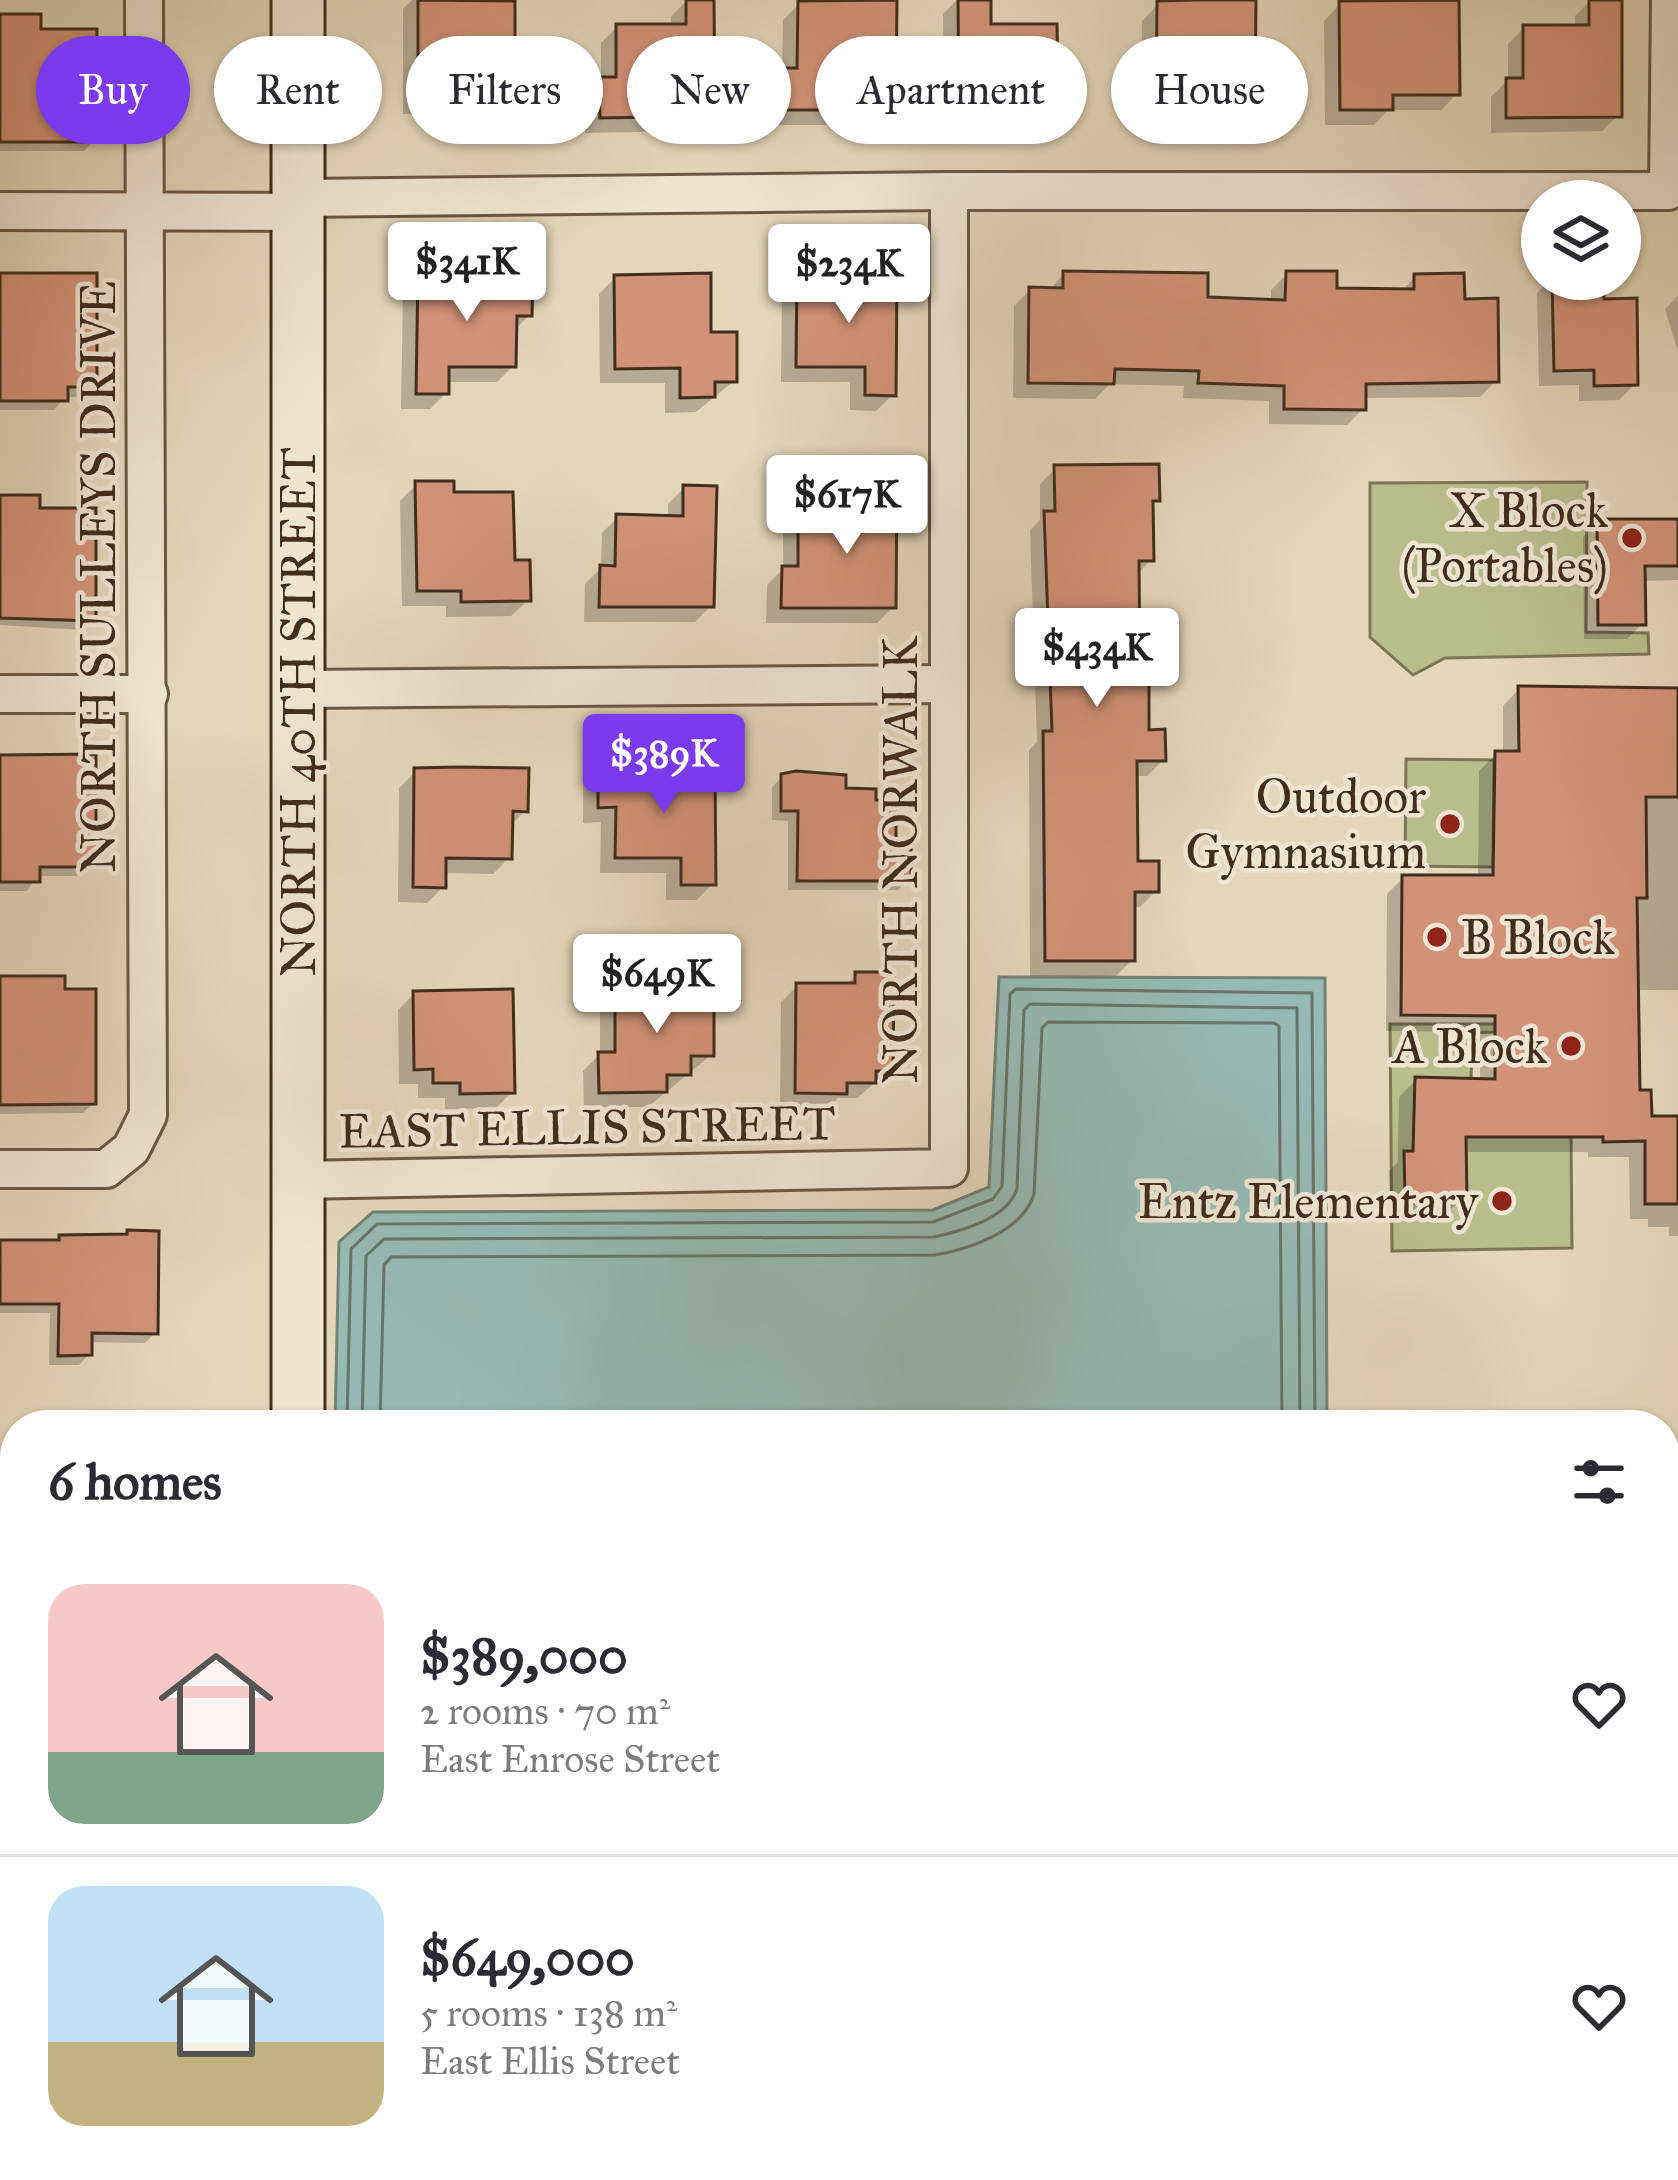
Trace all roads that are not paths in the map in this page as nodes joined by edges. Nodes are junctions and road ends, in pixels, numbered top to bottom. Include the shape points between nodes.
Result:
1 (144, 0) edge
2 (298, 0) edge
3 (1670, 0) edge
4 (949, 191) junction
5 (298, 205) junction
6 (0, 211) edge
7 (143, 211) junction
8 (946, 684) junction
9 (298, 689) junction
10 (0, 694) edge
11 (149, 694) junction
12 (0, 1168) edge
13 (949, 1168) joint
14 (298, 1180) junction
15 (298, 1410) edge

1 - 7 street, NORTH SULLEYS DRIVE
2 - 5 street, NORTH 40TH STREET
3 - 4 street via 1668,191
4 - 5 street
4 - 8 street, NORTH NORWALK
5 - 7 street
5 - 9 street, NORTH 40TH STREET
6 - 7 street
7 - 11 street, NORTH SULLEYS DRIVE
8 - 9 street
8 - 13 street, NORTH NORWALK
9 - 14 street, NORTH 40TH STREET
10 - 11 street
11 - 12 street, NORTH SULLEYS DRIVE via 148,1115 131,1149 106,1169
13 - 14 street, EAST ELLIS STREET
14 - 15 street, NORTH 40TH STREET

